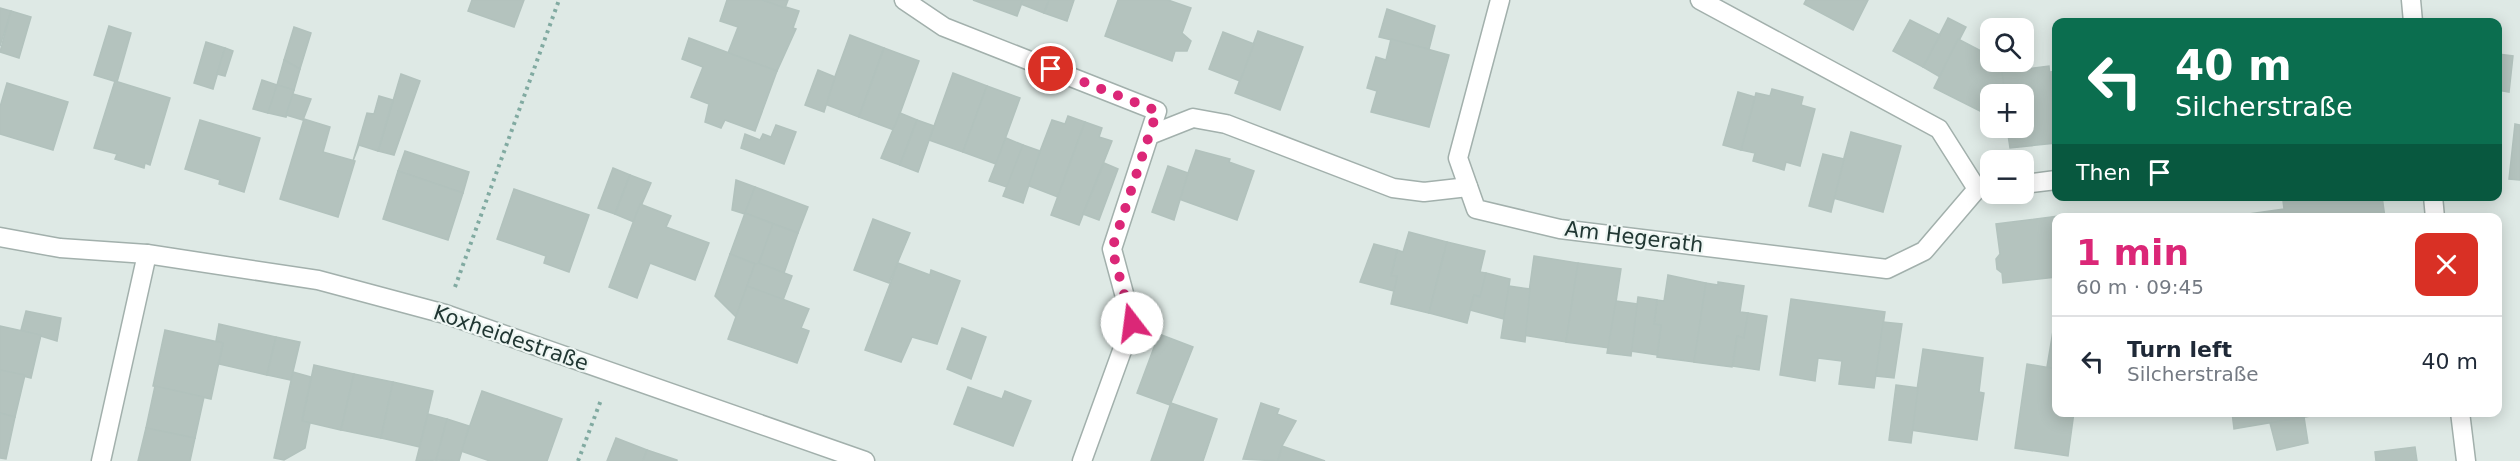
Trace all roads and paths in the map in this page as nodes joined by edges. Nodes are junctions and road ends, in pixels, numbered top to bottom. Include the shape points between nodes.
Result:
1 (559, 0) edge
2 (904, 0) edge
3 (1500, 0) edge
4 (1700, 0) edge
5 (2410, 0) edge
6 (2412, 18) edge
7 (1150, 135) junction
8 (2052, 180) edge
9 (1980, 183) edge
10 (2034, 183) edge
11 (1468, 187) junction
12 (1980, 192) edge
13 (0, 237) edge
14 (147, 254) junction
15 (445, 314) junction
16 (612, 373) junction
17 (2461, 417) edge
18 (100, 461) edge
19 (578, 461) edge
20 (866, 461) edge
21 (1082, 461) edge
22 (2466, 461) edge

1 - 15 path
2 - 7 street via 944,27 1157,111
3 - 11 street, Am Hegerath via 1458,158
4 - 9 street, Am Hegerath via 1939,129
5 - 6 street
7 - 11 street via 1193,118 1226,124 1393,188 1424,192
7 - 21 street via 1112,249 1132,323
8 - 10 street
11 - 12 street, Am Hegerath via 1476,209 1560,229 1887,269 1924,251
13 - 14 street, Koxheidestraße via 60,248
14 - 15 street, Koxheidestraße via 318,280
14 - 18 street
15 - 16 street, Koxheidestraße
16 - 19 path
16 - 20 street, Koxheidestraße
17 - 22 street

